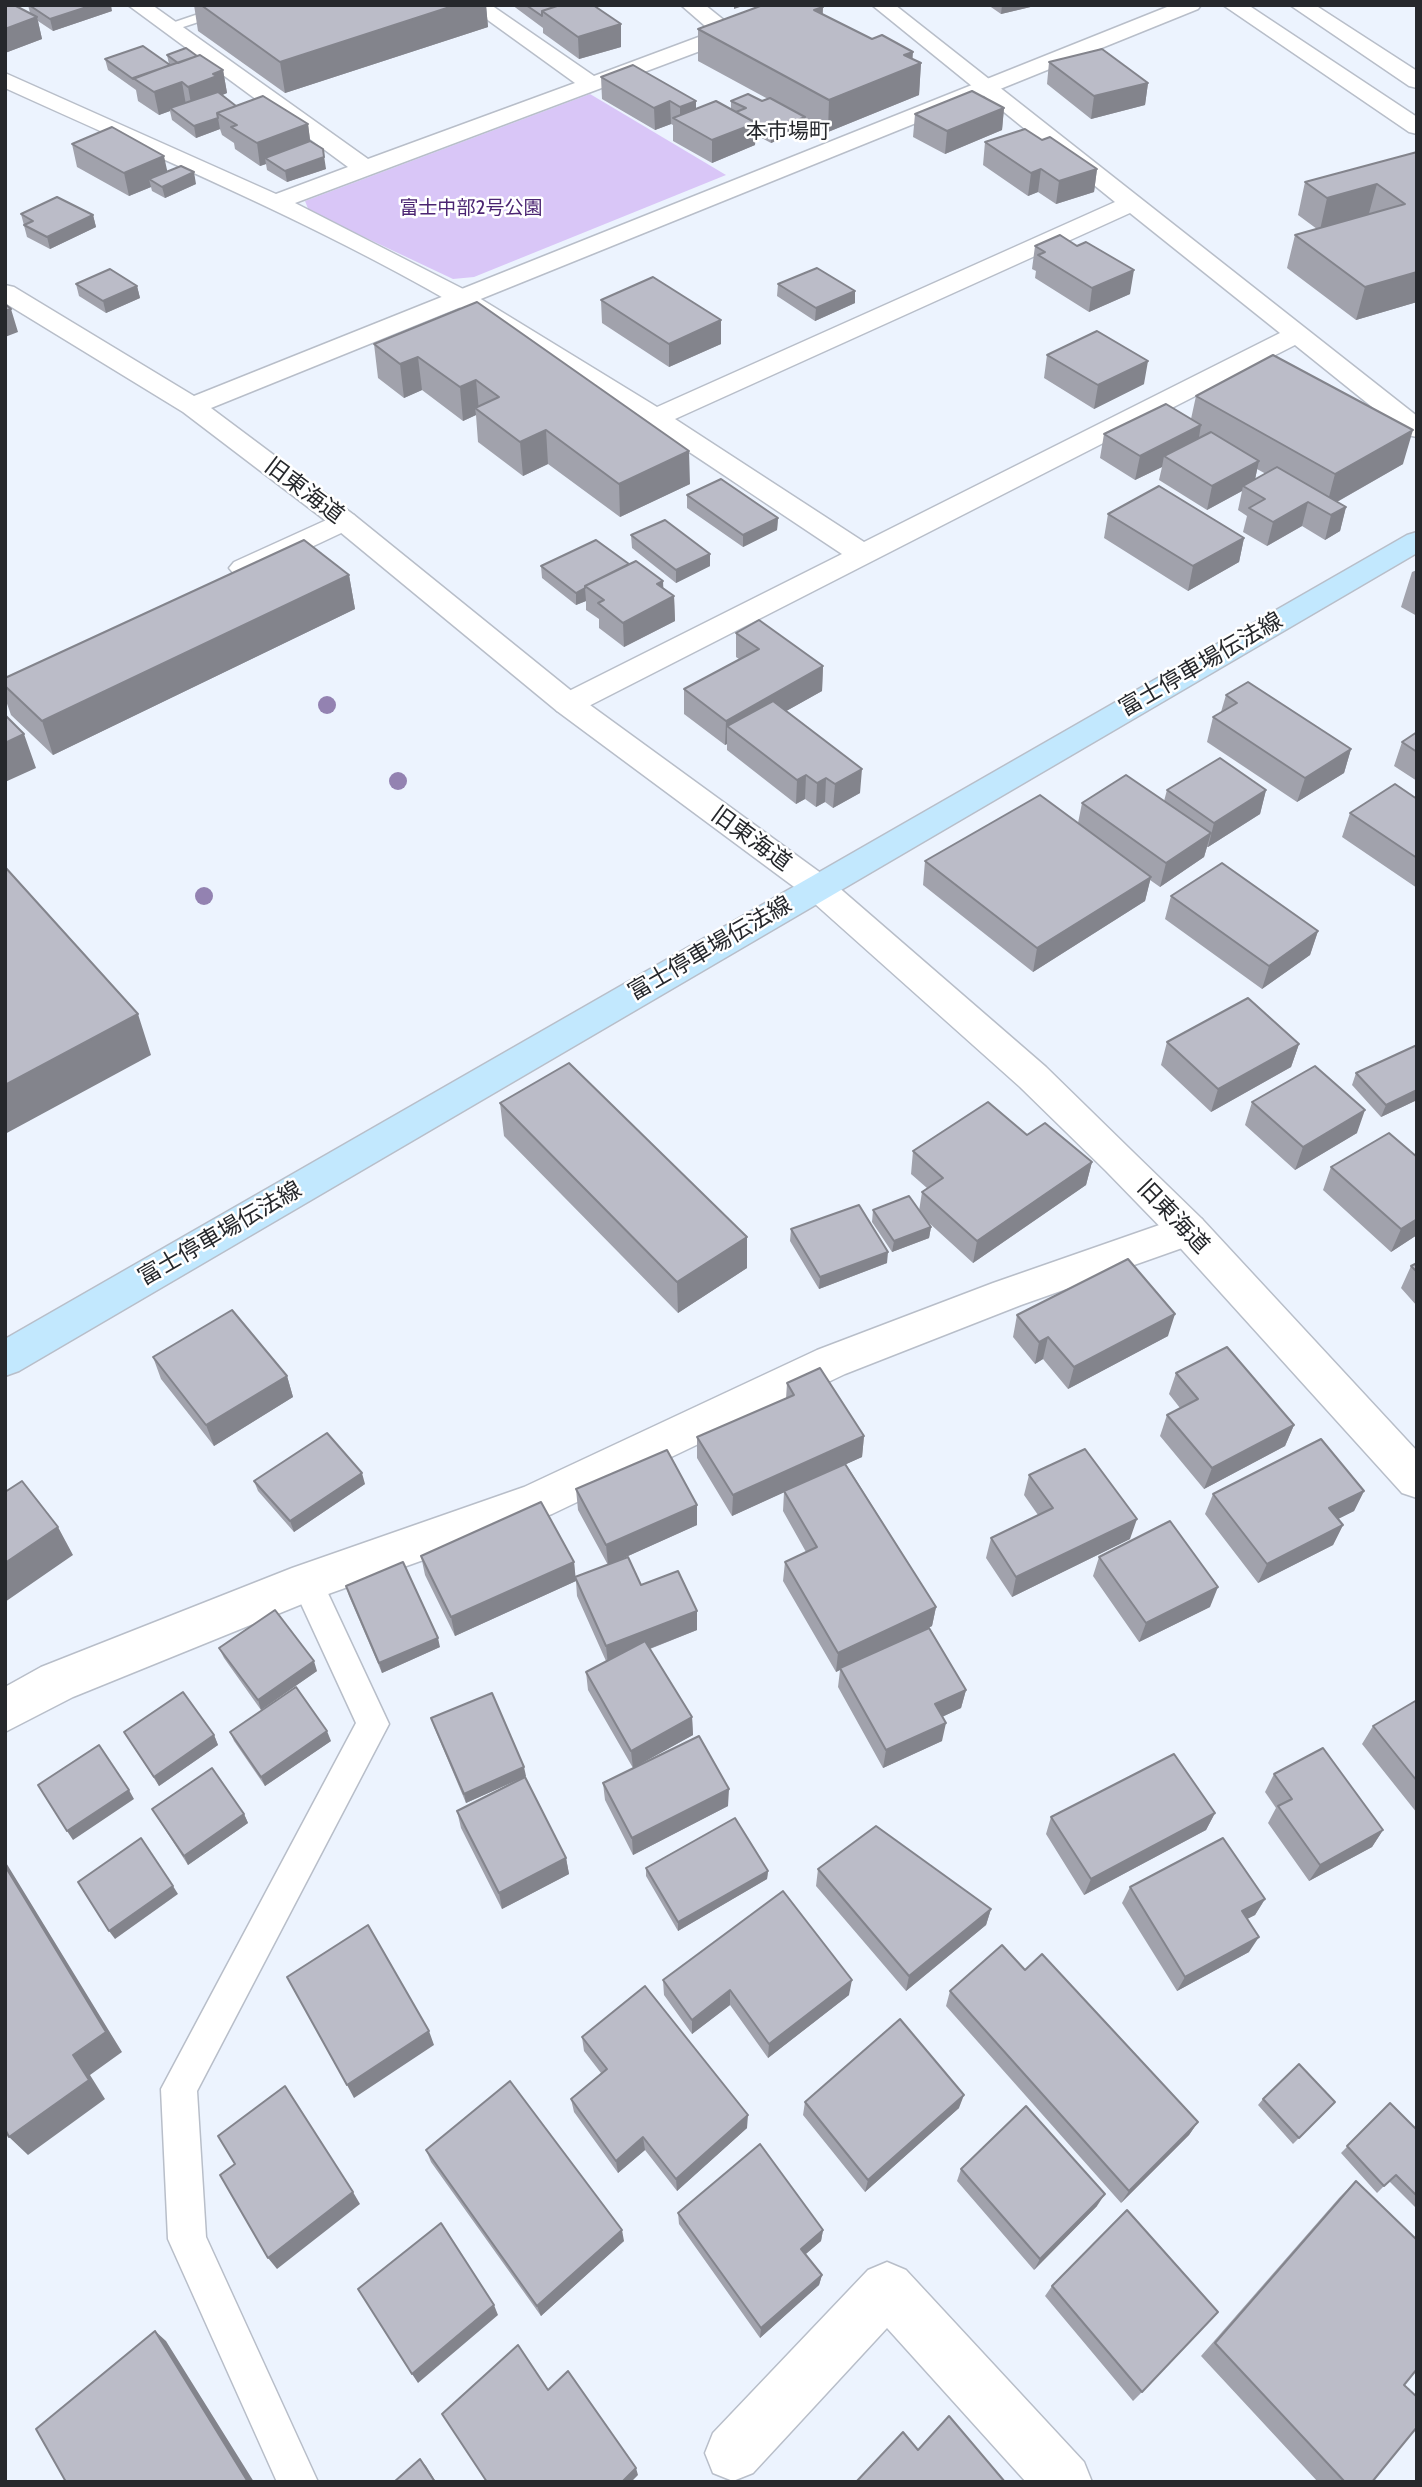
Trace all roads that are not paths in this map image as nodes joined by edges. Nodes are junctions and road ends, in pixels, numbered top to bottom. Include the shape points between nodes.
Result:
1 (138, 5) edge
2 (242, 5) edge
3 (477, 5) edge
4 (691, 5) edge
5 (805, 5) edge
6 (882, 5) edge
7 (1191, 5) edge
8 (1233, 5) edge
9 (1300, 5) edge
10 (168, 27) junction
11 (728, 34) junction
12 (5, 80) edge
13 (1417, 82) edge
14 (591, 84) junction
15 (987, 88) junction
16 (1417, 127) edge
17 (365, 168) junction
18 (275, 202) junction
19 (1130, 204) junction
20 (5, 292) edge
21 (462, 298) junction
22 (1296, 335) junction
23 (192, 406) junction
24 (655, 418) junction
25 (1417, 429) edge
26 (344, 521) junction
27 (1417, 541) edge
28 (862, 554) junction
29 (218, 580) edge
30 (568, 704) junction
31 (817, 887) junction
32 (1188, 1230) junction
33 (5, 1359) edge
34 (1411, 1464) edge
35 (307, 1582) junction
36 (5, 1711) edge
37 (733, 2453) dead end
38 (298, 2482) edge
39 (1064, 2482) edge

1 - 10 street
2 - 10 lane
3 - 14 street
4 - 11 street
5 - 11 street
6 - 15 street
7 - 15 street
8 - 16 street
9 - 13 street
10 - 17 street
11 - 14 street
12 - 18 street
14 - 17 street
15 - 19 street
15 - 21 street
17 - 18 street
18 - 21 street
19 - 22 street
19 - 24 street
20 - 23 street, 旧東海道
21 - 23 street
21 - 24 street
22 - 25 street
22 - 28 street
23 - 26 street, 旧東海道
24 - 28 street
26 - 29 street
26 - 30 street, 旧東海道
27 - 31 main road, 富士停車場伝法線
28 - 30 street
30 - 31 street, 旧東海道
31 - 32 street, 旧東海道 via 1033,1077
31 - 33 main road, 富士停車場伝法線
32 - 34 street, 旧東海道
32 - 35 street via 831,1362 537,1501
35 - 36 street via 57,1682
35 - 38 lane via 373,1724 179,2089 187,2239
37 - 39 street via 887,2289

